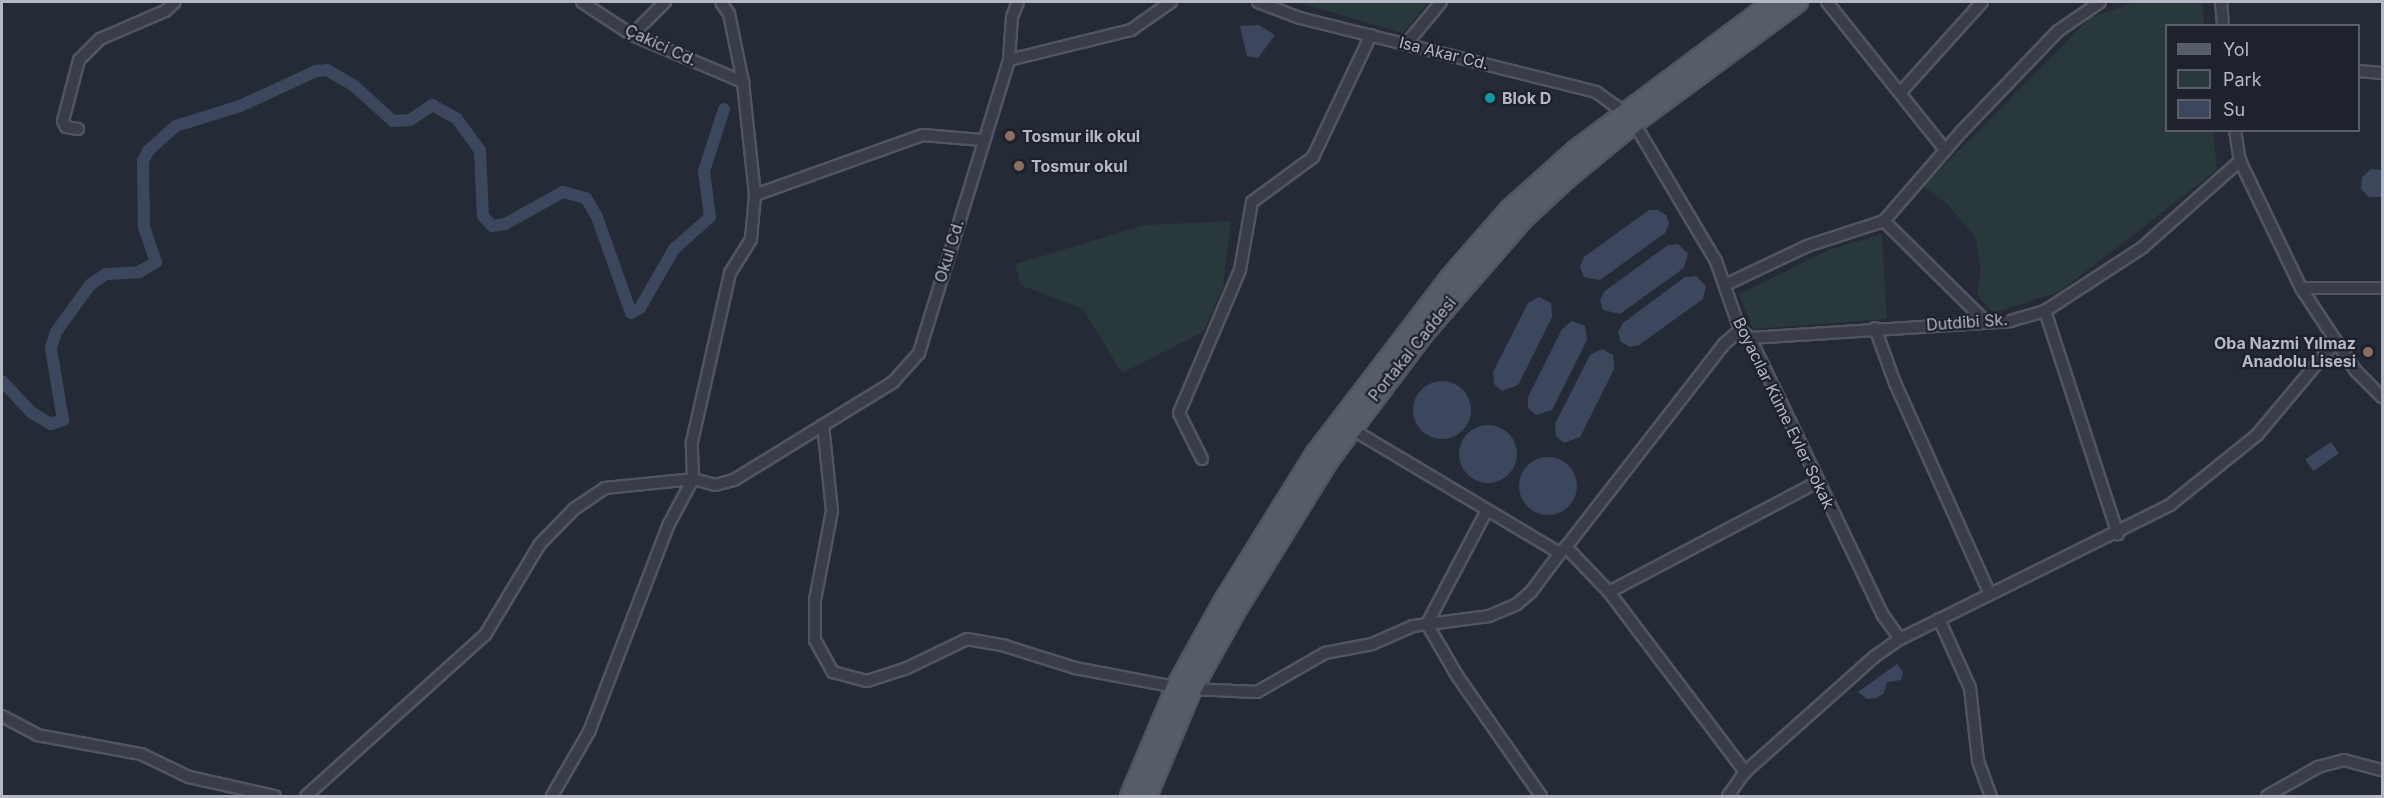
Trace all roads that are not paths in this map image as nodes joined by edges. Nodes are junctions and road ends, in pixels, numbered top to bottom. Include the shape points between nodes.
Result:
1 (175, 2) edge
2 (582, 2) edge
3 (665, 2) edge
4 (1018, 2) edge
5 (1171, 2) edge
6 (1258, 2) edge
7 (1442, 2) edge
8 (1774, 2) edge
9 (1798, 2) edge
10 (1827, 2) edge
11 (1982, 2) edge
12 (2100, 2) edge
13 (2221, 2) edge
14 (725, 4) edge
15 (2082, 6) edge
16 (2223, 24) edge
17 (632, 35) junction
18 (1371, 35) junction
19 (1407, 43) junction
20 (1009, 60) junction
21 (2360, 72) edge
22 (2382, 73) edge
23 (743, 82) junction
24 (1901, 93) junction
25 (1630, 118) junction
26 (78, 129) dead end
27 (2235, 132) edge
28 (982, 141) junction
29 (1945, 150) junction
30 (2240, 161) junction
31 (755, 195) junction
32 (1884, 221) junction
33 (1725, 285) junction
34 (2301, 288) junction
35 (2382, 288) edge
36 (2045, 311) junction
37 (1986, 322) junction
38 (1875, 328) junction
39 (1740, 330) junction
40 (1750, 338) junction
41 (2336, 341) junction
42 (2382, 397) edge
43 (823, 425) junction
44 (1350, 428) junction
45 (1202, 459) dead end
46 (693, 479) junction
47 (1818, 482) junction
48 (1486, 512) junction
49 (2118, 534) junction
50 (1563, 550) junction
51 (1609, 592) junction
52 (1990, 594) junction
53 (1939, 619) junction
54 (1427, 624) junction
55 (1900, 639) junction
56 (1184, 688) junction
57 (2, 716) edge
58 (2382, 770) edge
59 (1745, 772) junction
60 (275, 796) edge
61 (306, 796) edge
62 (552, 796) edge
63 (1130, 796) edge
64 (1147, 796) edge
65 (1541, 796) edge
66 (1728, 796) edge
67 (1991, 796) edge
68 (2267, 796) edge

1 - 26 street via 100,39 79,60 63,121 66,127
2 - 17 street, Çakici Cd.
3 - 17 street
4 - 20 street, Okul Cd. via 1012,17
5 - 20 street via 1131,30
6 - 18 street, Isa Akar Cd. via 1300,18
7 - 19 street
8 - 25 main road, Portakal Caddesi
9 - 25 main road, Portakal Caddesi
10 - 24 street
11 - 24 street
12 - 15 street
13 - 16 street
14 - 23 street
15 - 29 street
17 - 23 street, Çakici Cd.
18 - 19 street, Isa Akar Cd.
18 - 45 street via 1313,157 1252,202 1240,270 1179,413
19 - 25 street, Isa Akar Cd. via 1596,92
20 - 28 street, Okul Cd.
21 - 22 street
23 - 31 street
24 - 29 street
25 - 33 street, Boyacılar Küme Evler Sokak via 1716,261
25 - 44 main road, Portakal Caddesi via 1523,219 1424,333
25 - 56 main road, Portakal Caddesi via 1576,150 1509,210 1398,342 1316,453
27 - 30 street
28 - 31 street via 923,135
28 - 43 street, Okul Cd. via 919,353 893,382
29 - 32 street
30 - 34 street
30 - 36 street, Dutdibi Sk. via 2143,247
31 - 46 street via 751,239 730,273 692,442
32 - 33 street via 1807,246
32 - 37 street
33 - 39 street, Boyacılar Küme Evler Sokak
34 - 35 street
34 - 41 street
36 - 37 street, Dutdibi Sk. via 2010,321
36 - 49 street
37 - 38 street, Dutdibi Sk.
38 - 40 street, Dutdibi Sk.
38 - 52 street via 1895,383
39 - 40 street, Boyacılar Küme Evler Sokak
39 - 50 street via 1724,344
40 - 47 street, Boyacılar Küme Evler Sokak
41 - 42 street
41 - 49 street via 2257,435 2170,505
43 - 46 street, Okul Cd. via 734,480 715,486
43 - 56 street via 832,511 815,600 814,640 833,672 867,681 905,669 967,639 1005,646 1075,668
44 - 48 street via 1442,479
44 - 56 main road, Portakal Caddesi
46 - 61 street, Okul Cd. via 605,488 573,509 540,544 485,634
46 - 62 street via 669,524 589,732
47 - 51 street
47 - 55 street, Boyacılar Küme Evler Sokak via 1882,614
48 - 50 street
48 - 54 street
49 - 52 street
50 - 51 street
50 - 54 street via 1517,604 1489,616
51 - 59 street
52 - 53 street
53 - 55 street
53 - 67 street via 1970,688 1978,761
54 - 56 street via 1372,644 1325,653 1257,692
54 - 65 street via 1458,677
55 - 59 street via 1874,657
56 - 63 main road, Portakal Caddesi
56 - 64 main road, Portakal Caddesi
57 - 60 street via 37,735 141,754 189,777
58 - 68 street via 2344,760 2318,767
59 - 66 street

